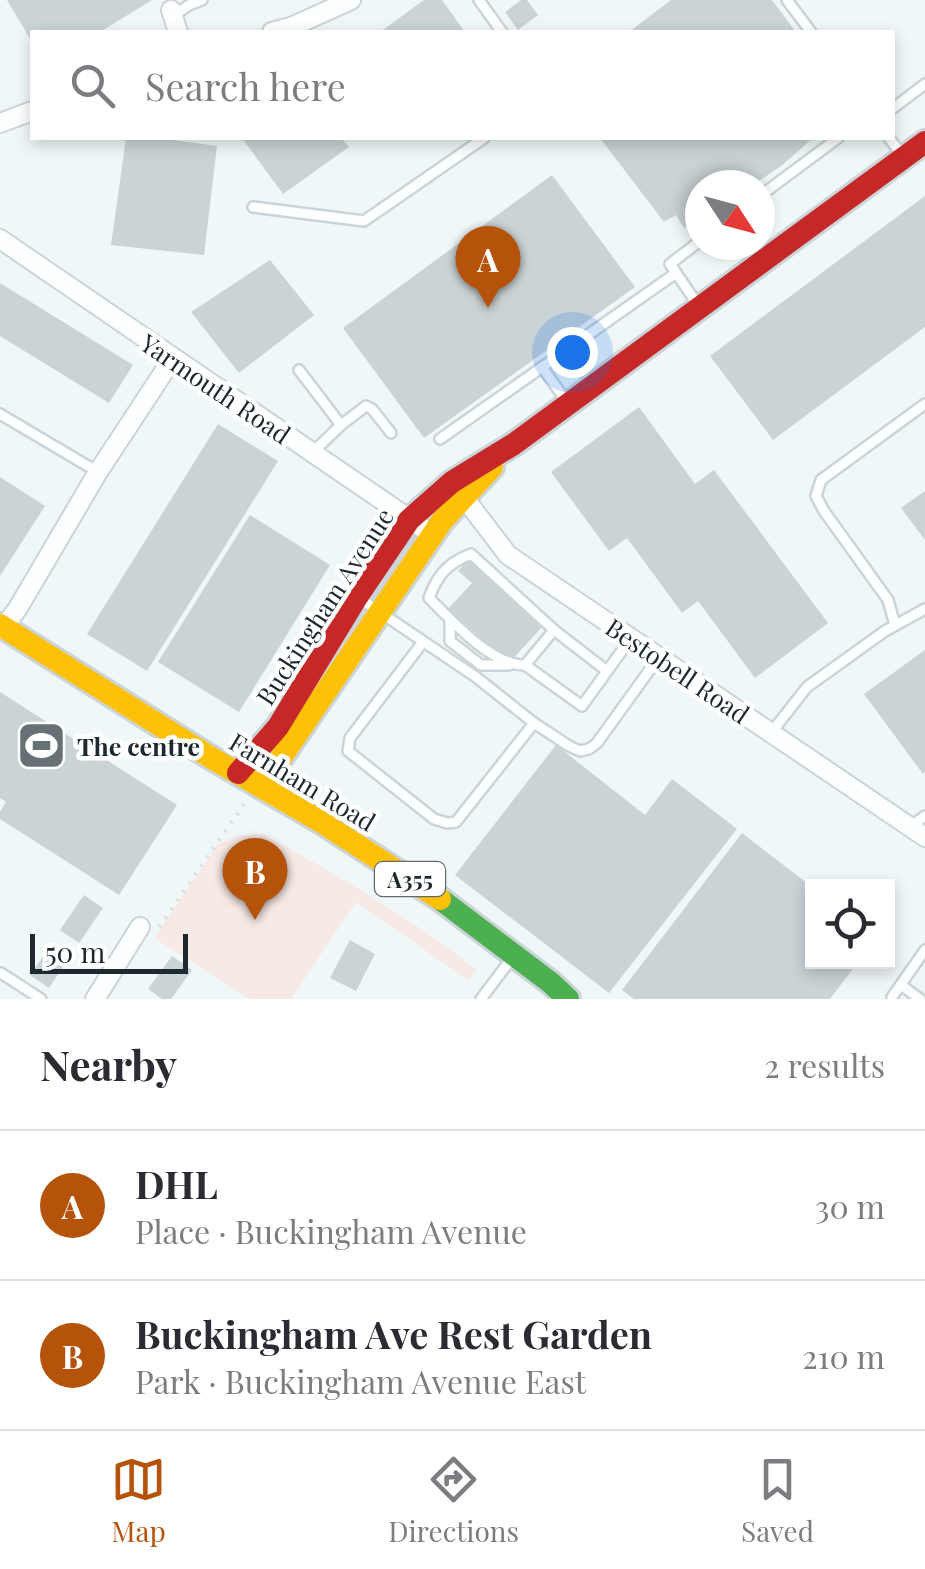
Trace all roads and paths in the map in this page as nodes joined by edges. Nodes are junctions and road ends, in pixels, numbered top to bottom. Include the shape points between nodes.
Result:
1 (202, 0) edge
2 (351, 0) edge
3 (478, 0) edge
4 (787, 0) edge
5 (174, 20) edge
6 (278, 30) edge
7 (500, 30) edge
8 (810, 30) edge
9 (925, 84) edge
10 (895, 107) edge
11 (30, 111) edge
12 (0, 123) edge
13 (481, 140) edge
14 (835, 140) edge
15 (890, 140) edge
16 (925, 142) edge
17 (904, 158) junction
18 (775, 185) edge
19 (254, 207) dead end
20 (0, 239) edge
21 (685, 252) edge
22 (676, 273) junction
23 (700, 307) junction
24 (172, 358) junction
25 (542, 367) junction
26 (299, 370) dead end
27 (568, 404) junction
28 (925, 404) edge
29 (0, 414) edge
30 (341, 424) junction
31 (391, 433) dead end
32 (440, 439) dead end
33 (312, 453) junction
34 (98, 472) junction
35 (458, 490) junction
36 (409, 520) junction
37 (433, 535) junction
38 (357, 597) junction
39 (925, 609) edge
40 (380, 612) junction
41 (450, 620) junction
42 (895, 624) junction
43 (2, 626) edge
44 (554, 630) junction
45 (631, 638) junction
46 (423, 642) junction
47 (659, 657) junction
48 (524, 664) junction
49 (512, 665) junction
50 (607, 671) junction
51 (534, 723) junction
52 (771, 733) junction
53 (238, 773) junction
54 (261, 786) junction
55 (920, 827) edge
56 (140, 927) joint
57 (925, 950) edge
58 (514, 956) junction
59 (2, 974) edge
60 (900, 985) junction
61 (892, 998) edge
62 (41, 999) edge
63 (95, 999) edge
64 (481, 999) edge
65 (568, 999) edge
66 (920, 999) edge

1 - 5 lane
2 - 6 street
3 - 7 lane
4 - 8 lane
9 - 10 lane
11 - 12 street
13 - 19 lane via 364,221
14 - 18 lane
15 - 17 lane
16 - 17 street, Buckingham Avenue
17 - 23 street, Buckingham Avenue
20 - 24 street, Yarmouth Road
21 - 22 lane via 670,264
22 - 23 lane
22 - 25 lane
23 - 27 street, Buckingham Avenue
24 - 33 street, Yarmouth Road
24 - 34 street
25 - 27 lane
25 - 32 lane
26 - 30 lane
27 - 35 street, Buckingham Avenue
28 - 42 lane via 821,480 816,496 888,600
29 - 34 lane
30 - 31 lane via 366,406
30 - 33 lane
33 - 36 street, Yarmouth Road
34 - 43 street
35 - 36 street, Buckingham Avenue
35 - 37 street, Buckingham Avenue
35 - 45 street, Bestobell Road via 508,555
36 - 37 street, Yarmouth Road
36 - 38 street, Buckingham Avenue
37 - 40 street, Buckingham Avenue
38 - 40 lane
38 - 53 street, Buckingham Avenue via 278,727
39 - 42 lane
40 - 46 lane
40 - 54 street, Buckingham Avenue
41 - 44 lane via 428,598 454,560 471,554
41 - 49 lane
41 - 49 lane via 450,641 481,665
42 - 52 lane via 807,687
43 - 53 street, Farnham Road / A355
44 - 48 lane
44 - 50 lane
45 - 47 street, Bestobell Road
45 - 50 lane
46 - 51 lane
46 - 51 lane via 350,738 348,751 434,819 456,822
47 - 51 lane via 589,749 569,746
47 - 52 street, Bestobell Road
48 - 49 lane
48 - 50 lane via 582,706
52 - 55 street, Bestobell Road
53 - 54 street, Farnham Road / A355
54 - 56 path via 158,928
54 - 58 street, Farnham Road / A355 via 437,896
56 - 63 street
57 - 60 lane
58 - 64 lane
58 - 65 street, Farnham Road / A355
59 - 62 lane
60 - 61 lane
60 - 66 lane

